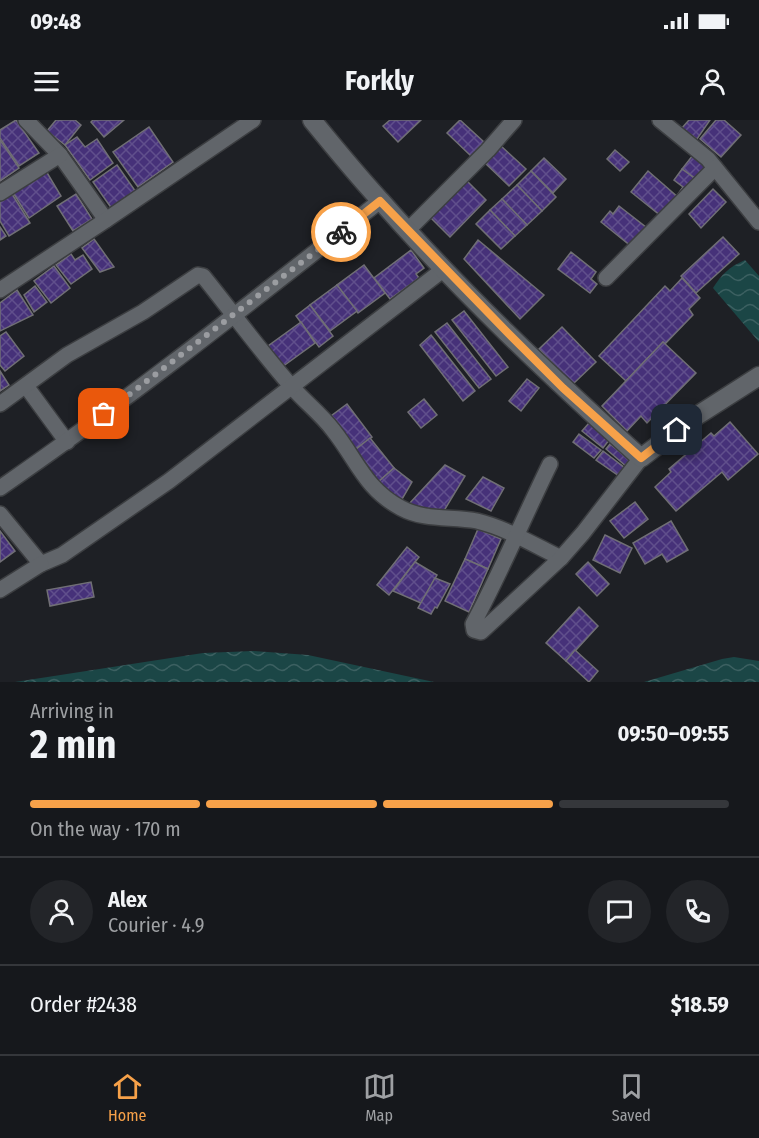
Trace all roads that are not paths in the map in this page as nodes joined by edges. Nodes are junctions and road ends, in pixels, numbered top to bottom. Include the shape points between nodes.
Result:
1 (26, 120) edge
2 (253, 120) edge
3 (312, 120) edge
4 (514, 120) edge
5 (660, 120) edge
6 (60, 155) junction
7 (715, 168) junction
8 (0, 193) edge
9 (380, 201) junction
10 (106, 220) junction
11 (759, 222) edge
12 (408, 230) junction
13 (444, 269) junction
14 (606, 278) dead end
15 (0, 290) edge
16 (235, 315) junction
17 (759, 376) edge
18 (26, 386) junction
19 (292, 388) junction
20 (0, 404) edge
21 (67, 442) junction
22 (641, 458) junction
23 (550, 464) dead end
24 (0, 488) edge
25 (0, 514) edge
26 (515, 535) junction
27 (561, 558) junction
28 (41, 564) junction
29 (0, 590) edge

1 - 6 street
2 - 10 street
3 - 9 street
4 - 12 street
5 - 7 street
6 - 8 street
6 - 10 street
7 - 11 street
7 - 14 street
9 - 12 street
9 - 16 street
10 - 15 street
12 - 13 street
13 - 19 street
13 - 22 street via 563,388
16 - 18 street via 198,275 67,355
16 - 19 street
16 - 21 street
17 - 22 street
18 - 20 street
18 - 21 street
19 - 26 street via 333,430 370,485 401,508 430,518 478,521
19 - 28 street via 169,481 62,555
21 - 24 street
22 - 27 street
23 - 26 street
25 - 28 street
26 - 27 street
26 - 27 street via 473,624 474,630 481,632
28 - 29 street

